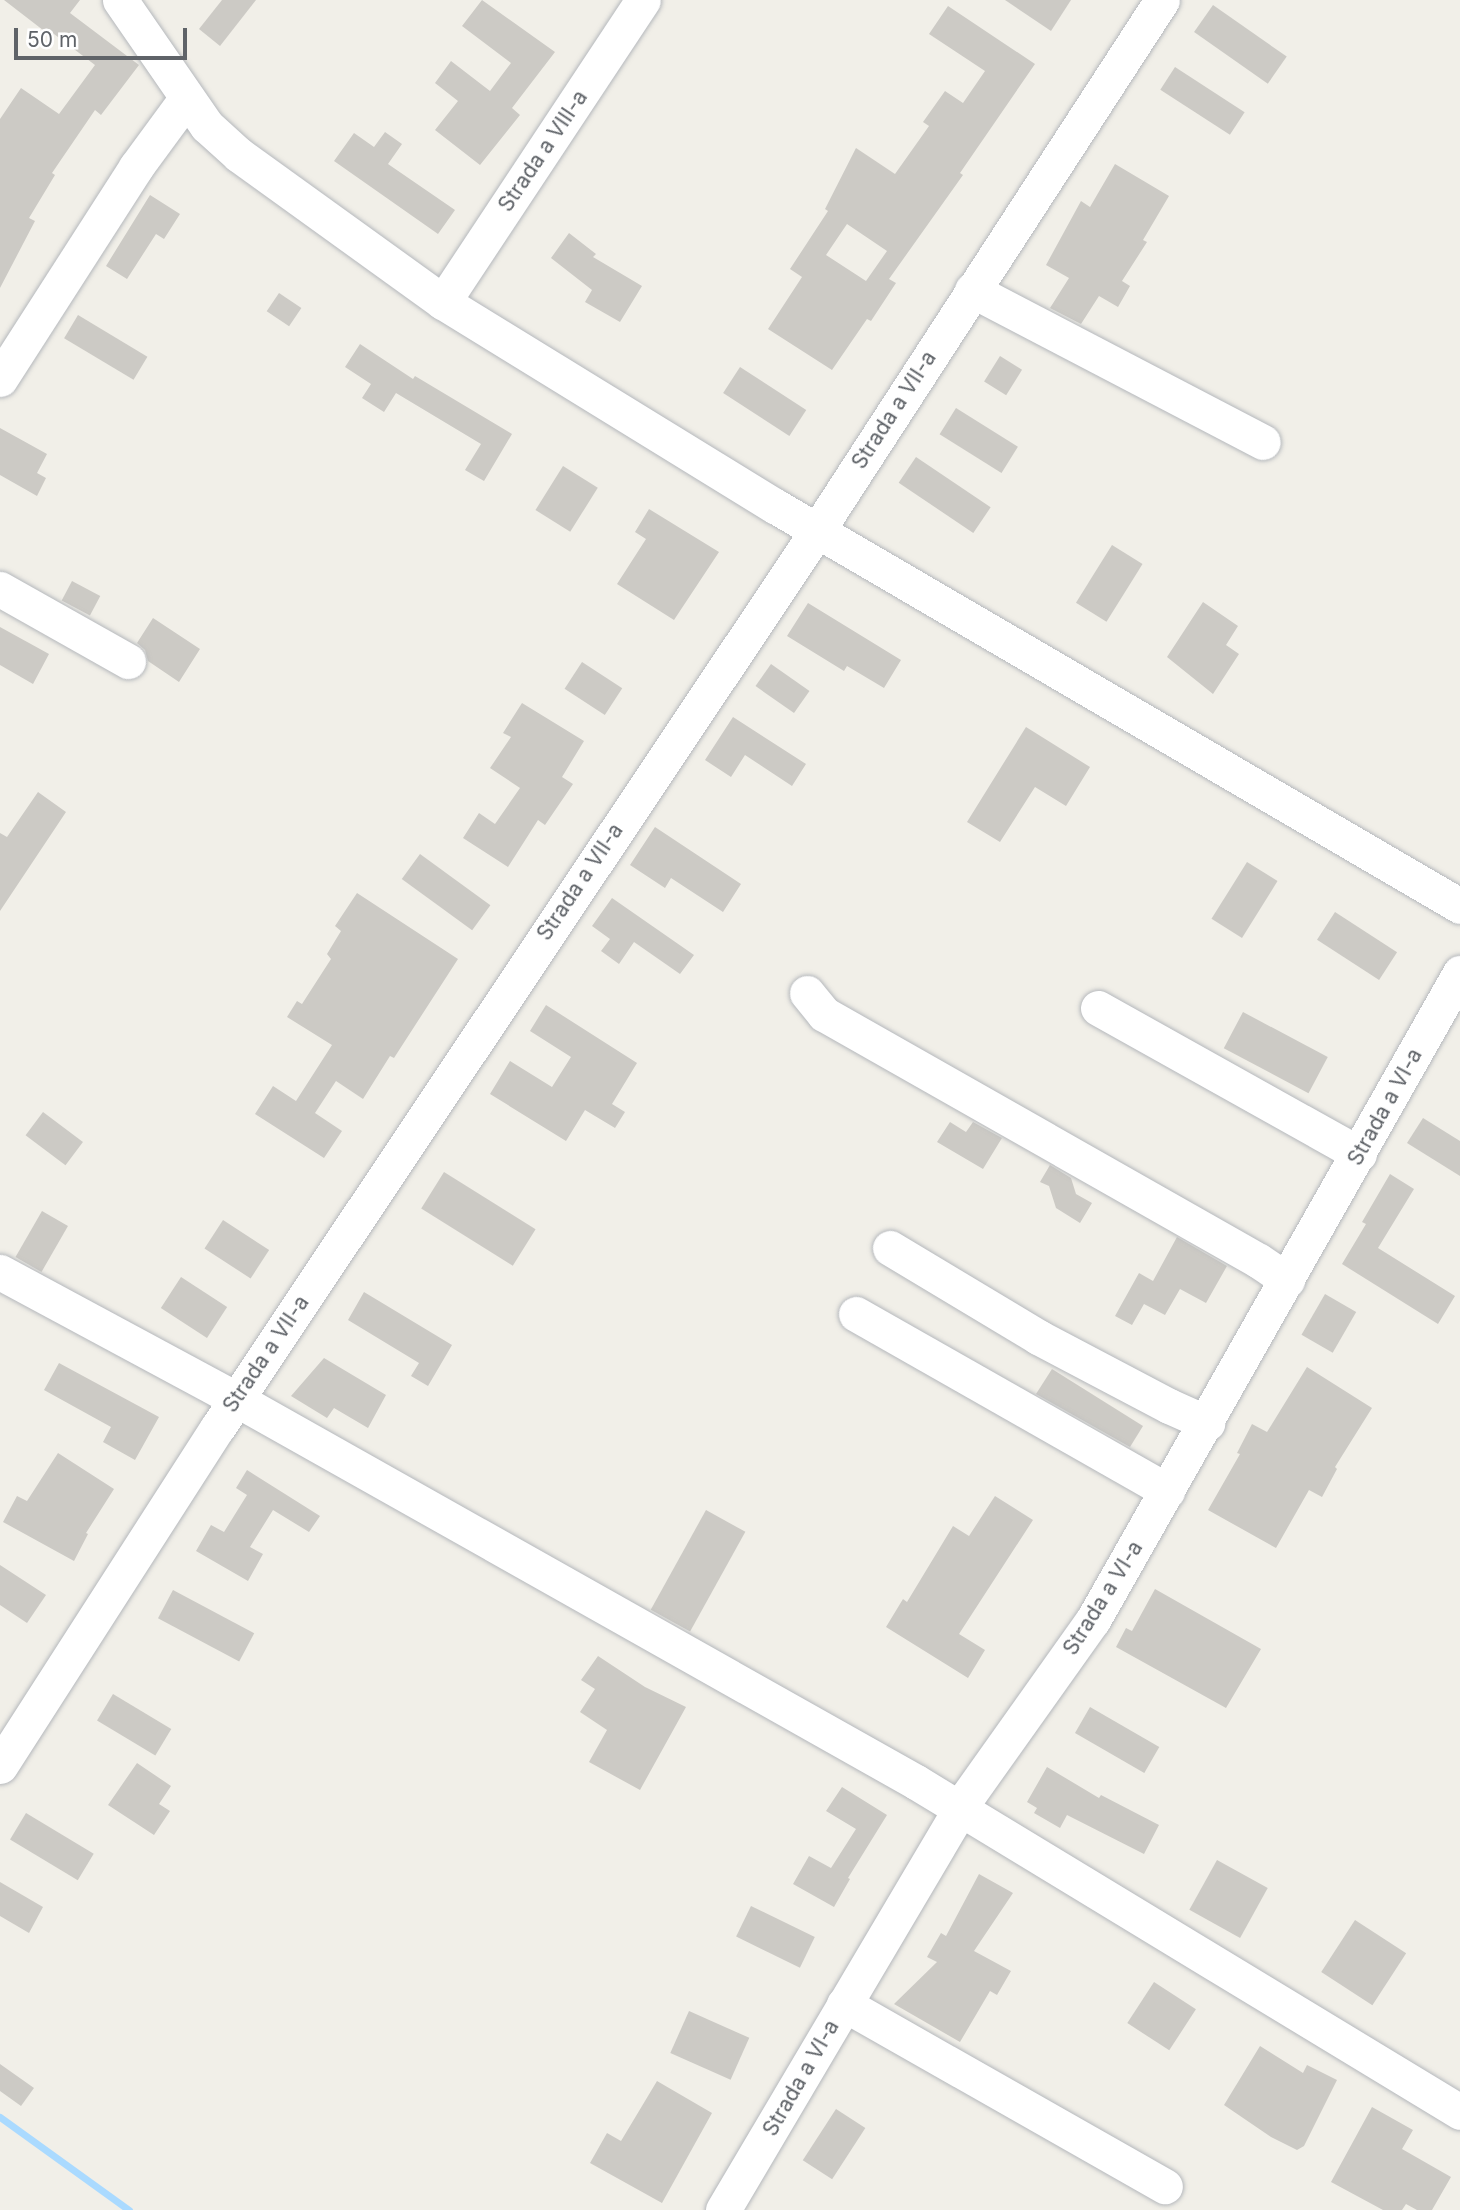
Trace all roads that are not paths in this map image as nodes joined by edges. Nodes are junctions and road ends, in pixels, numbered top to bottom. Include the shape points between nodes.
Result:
1 (120, 0) edge
2 (643, 0) edge
3 (1162, 0) edge
4 (186, 99) junction
5 (972, 290) junction
6 (443, 302) junction
7 (0, 379) edge
8 (1263, 442) dead end
9 (817, 531) junction
10 (0, 589) edge
11 (128, 662) dead end
12 (1460, 906) edge
13 (1460, 973) edge
14 (807, 993) dead end
15 (1098, 1008) dead end
16 (1359, 1154) junction
17 (890, 1248) dead end
18 (0, 1272) edge
19 (1287, 1280) junction
20 (856, 1314) dead end
21 (236, 1399) junction
22 (1207, 1423) junction
23 (1167, 1491) junction
24 (0, 1766) edge
25 (960, 1808) junction
26 (844, 2004) junction
27 (1460, 2112) edge
28 (1166, 2186) dead end
29 (723, 2210) edge

1 - 4 street
2 - 6 street, Strada a VIII-a
3 - 5 street, Strada a VII-a
4 - 6 street via 206,126 239,155
4 - 7 street via 136,167
5 - 8 street
5 - 9 street, Strada a VII-a
6 - 9 street
9 - 12 street
9 - 21 street, Strada a VII-a
10 - 11 street
13 - 16 street, Strada a VI-a
14 - 19 street via 824,1014
15 - 16 street
16 - 19 street, Strada a VI-a
17 - 22 street via 1038,1336
18 - 21 street
19 - 22 street, Strada a VI-a
20 - 23 street
21 - 24 street, Strada a VII-a
21 - 25 street
22 - 23 street, Strada a VI-a
23 - 25 street, Strada a VI-a via 1093,1620
25 - 26 street, Strada a VI-a
25 - 27 street
26 - 28 street
26 - 29 street, Strada a VI-a

